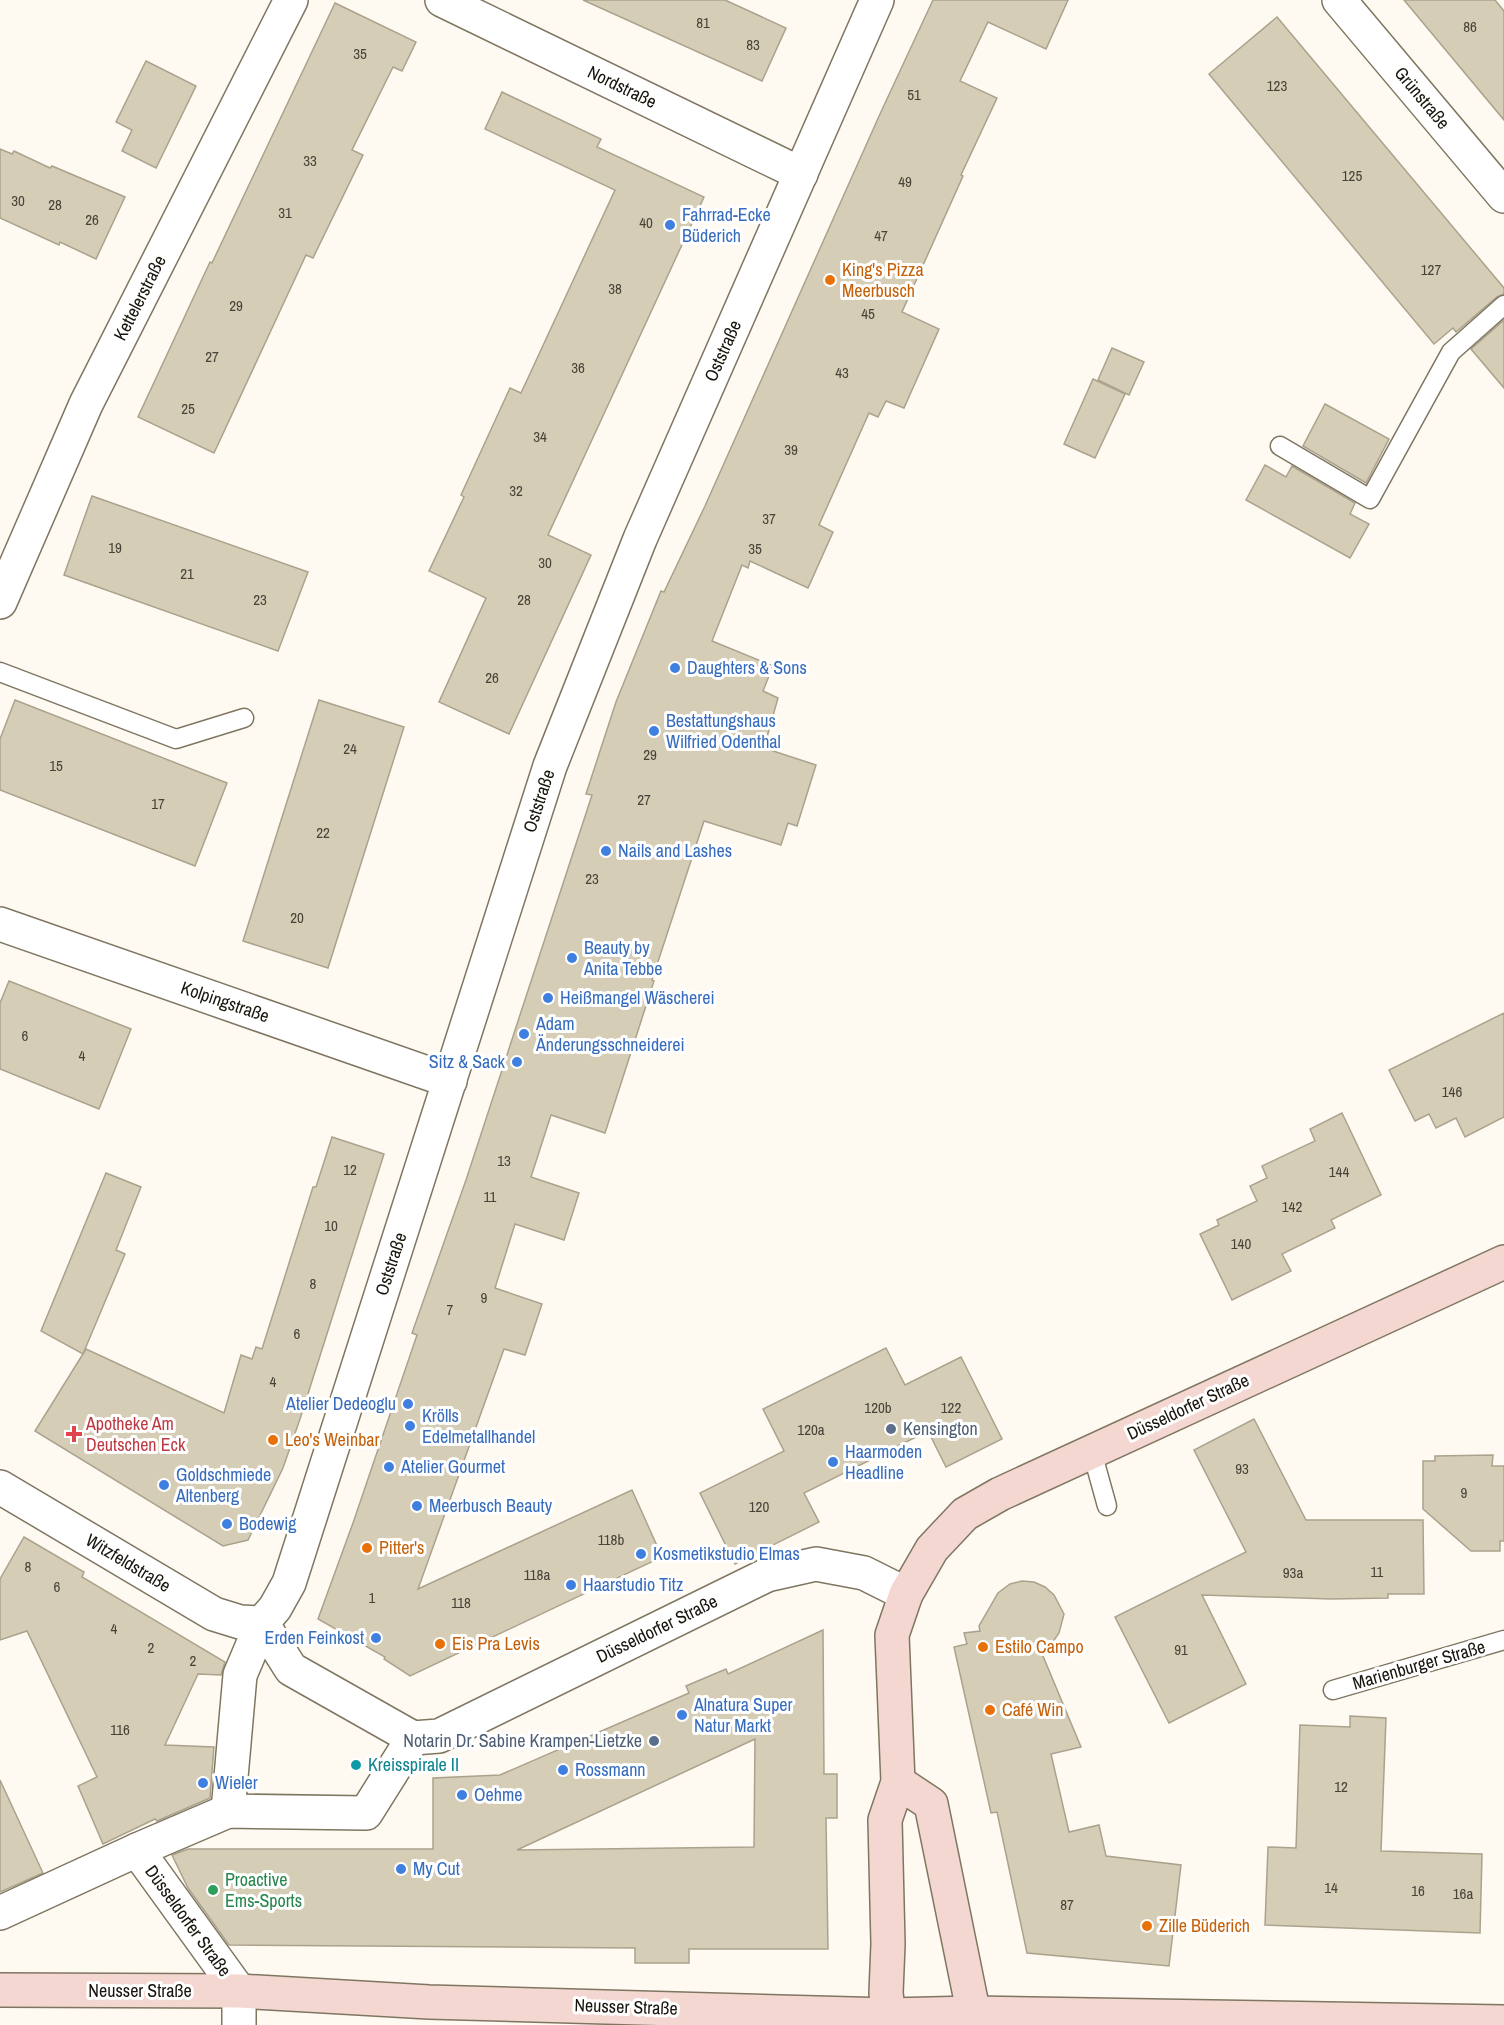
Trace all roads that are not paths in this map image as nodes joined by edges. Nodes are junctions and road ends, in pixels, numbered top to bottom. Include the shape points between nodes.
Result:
1 (291, 0) edge
2 (442, 0) edge
3 (877, 0) edge
4 (1339, 0) edge
5 (801, 174) junction
6 (1504, 196) edge
7 (1504, 305) edge
8 (1280, 446) dead end
9 (0, 602) edge
10 (0, 672) edge
11 (244, 718) dead end
12 (0, 924) edge
13 (450, 1081) junction
14 (1504, 1262) edge
15 (1092, 1452) junction
16 (0, 1487) edge
17 (1107, 1506) dead end
18 (906, 1594) junction
19 (262, 1623) junction
20 (1504, 1640) edge
21 (1333, 1690) dead end
22 (413, 1738) junction
23 (898, 1782) junction
24 (228, 1811) junction
25 (137, 1850) junction
26 (0, 1913) edge
27 (0, 1990) edge
28 (239, 1991) junction
29 (975, 2019) edge
30 (890, 2020) edge
31 (1157, 2021) edge
32 (1315, 2022) edge
33 (1504, 2022) edge
34 (239, 2025) edge

1 - 9 street, Kettelerstraße via 86,404
2 - 5 street, Nordstraße
3 - 5 street, Oststraße
4 - 6 street, Grünstraße
5 - 13 street, Oststraße via 640,539 550,766
7 - 8 lane via 1451,352 1370,499
10 - 11 lane via 176,740
12 - 13 street, Kolpingstraße
13 - 19 street, Oststraße via 289,1582
14 - 15 main road, Düsseldorfer Straße
15 - 17 lane
15 - 18 main road, Düsseldorfer Straße via 965,1514 932,1549
16 - 19 street, Witzfeldstraße via 214,1614 240,1622
18 - 22 street, Düsseldorfer Straße via 864,1573 816,1564 767,1575 439,1736
18 - 23 main road, Düsseldorfer Straße via 892,1635
19 - 22 street via 291,1669
19 - 24 street via 240,1675
20 - 21 lane, Marienburger Straße
22 - 24 street, Düsseldorfer Straße via 366,1813
23 - 29 main road via 931,1804
23 - 30 main road, Düsseldorfer Straße via 885,1820 886,1993
24 - 25 street, Düsseldorfer Straße
25 - 26 street, Düsseldorfer Straße
25 - 28 street, Düsseldorfer Straße
27 - 28 main road, Neusser Straße
28 - 30 main road, Neusser Straße
28 - 34 street
29 - 30 main road, Neusser Straße
29 - 31 main road, Neusser Straße
31 - 32 main road, Neusser Straße
32 - 33 main road, Neusser Straße

